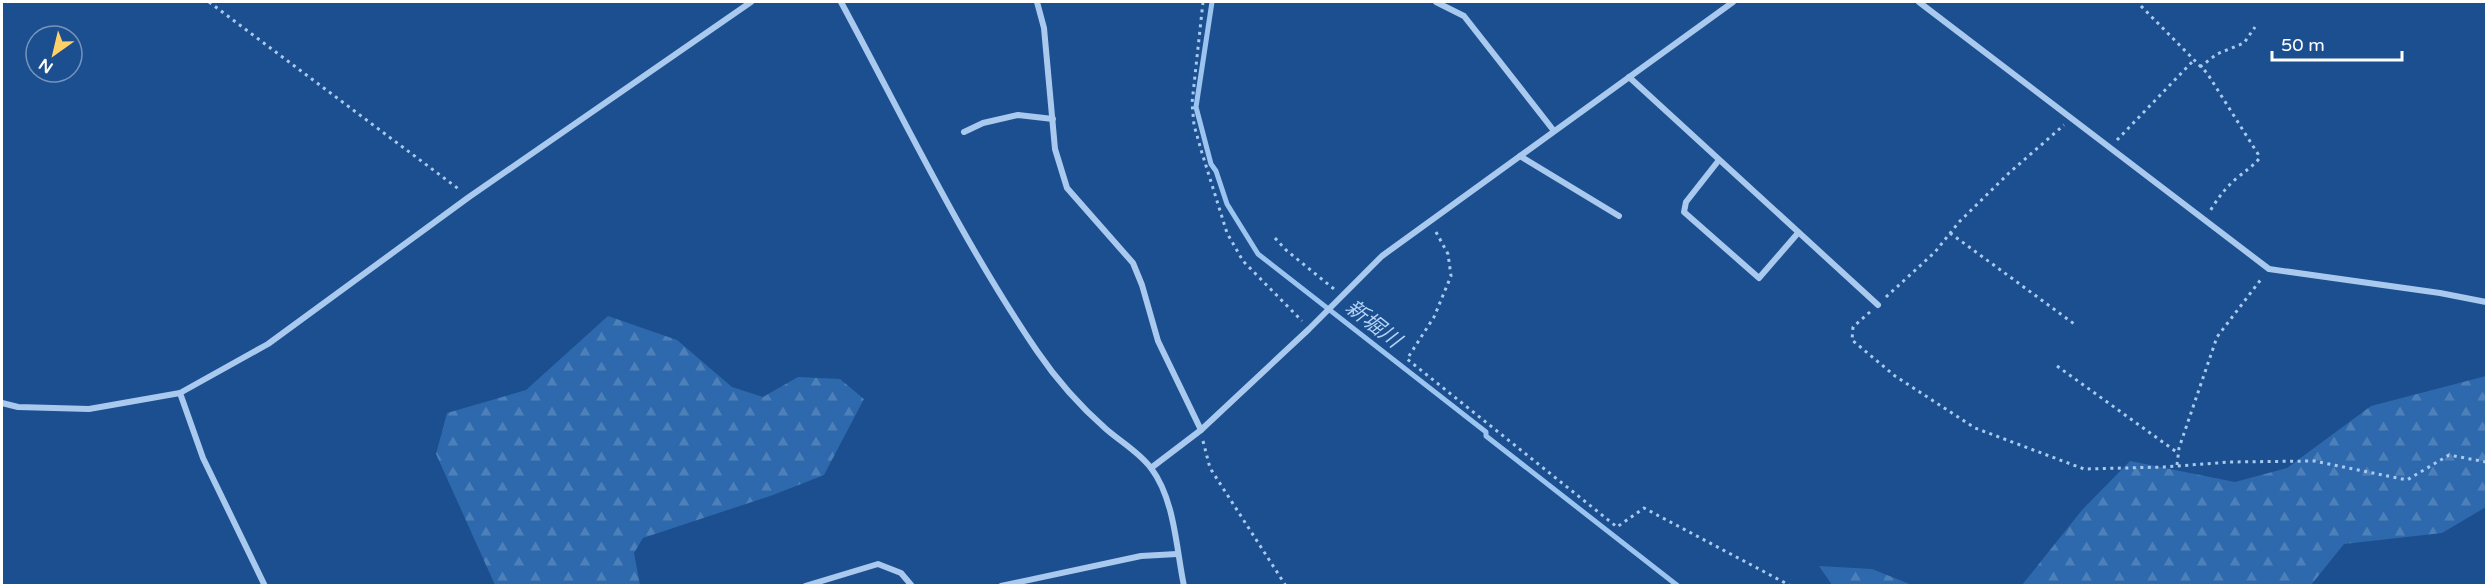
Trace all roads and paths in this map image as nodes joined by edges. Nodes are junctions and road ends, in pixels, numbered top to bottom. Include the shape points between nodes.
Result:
1 (209, 2) edge
2 (752, 2) edge
3 (841, 2) edge
4 (1036, 2) edge
5 (1203, 2) edge
6 (1436, 2) edge
7 (1733, 2) edge
8 (1919, 2) edge
9 (2141, 6) dead end
10 (2255, 27) dead end
11 (2193, 61) junction
12 (2200, 67) junction
13 (1629, 77) junction
14 (2071, 118) junction
15 (1053, 119) junction
16 (1554, 131) junction
17 (964, 132) dead end
18 (2110, 148) junction
19 (1520, 156) junction
20 (1719, 159) junction
21 (469, 197) junction
22 (1619, 216) dead end
23 (2205, 220) junction
24 (1431, 221) junction
25 (1950, 232) junction
26 (1798, 233) junction
27 (1275, 238) dead end
28 (2269, 269) junction
29 (1342, 296) junction
30 (2487, 302) edge
31 (1878, 305) junction
32 (2077, 326) dead end
33 (1309, 329) junction
34 (2056, 366) dead end
35 (180, 393) junction
36 (2, 403) edge
37 (1201, 430) junction
38 (2178, 453) junction
39 (2487, 462) edge
40 (2176, 466) junction
41 (1151, 468) junction
42 (1177, 554) junction
43 (264, 585) edge
44 (805, 585) edge
45 (912, 585) edge
46 (1001, 585) edge
47 (1184, 585) edge
48 (1286, 585) edge
49 (1791, 585) edge

1 - 21 path
2 - 21 street
3 - 41 street via 986,272 1038,353 1084,407
4 - 15 street via 1044,28
5 - 33 path via 1192,103 1194,125 1227,233 1243,261
6 - 16 street via 1464,16
7 - 13 street
8 - 14 street
9 - 11 path
10 - 12 path via 2244,43 2217,54
11 - 12 path
11 - 18 path
12 - 23 path via 2259,159 2219,195
13 - 16 street
13 - 20 street
14 - 18 street
14 - 25 path
15 - 17 street via 1018,115
15 - 37 street via 1055,149 1067,188 1132,263 1158,341
16 - 19 street
18 - 23 street
19 - 22 street
19 - 24 street
20 - 26 street
20 - 26 street via 1686,202 1684,212 1759,278
21 - 35 street via 268,344
23 - 28 street
24 - 29 street via 1382,256
24 - 49 path via 1448,254 1451,276 1434,317 1407,359 1617,527 1644,508
25 - 31 path via 1935,252
25 - 32 path
26 - 31 street
27 - 29 path
28 - 30 street
28 - 38 path via 2217,337
29 - 33 street
31 - 40 path via 1853,327 1852,340 1895,376 1975,428 2084,469
33 - 37 street
34 - 38 path
35 - 36 street via 89,409
35 - 43 street via 203,458
37 - 41 street
37 - 48 path via 1210,468
38 - 40 path
39 - 40 path via 2449,455 2407,480 2314,461
41 - 42 street via 1165,498
42 - 46 street via 1141,556
42 - 47 street
44 - 45 street via 878,564 901,573

